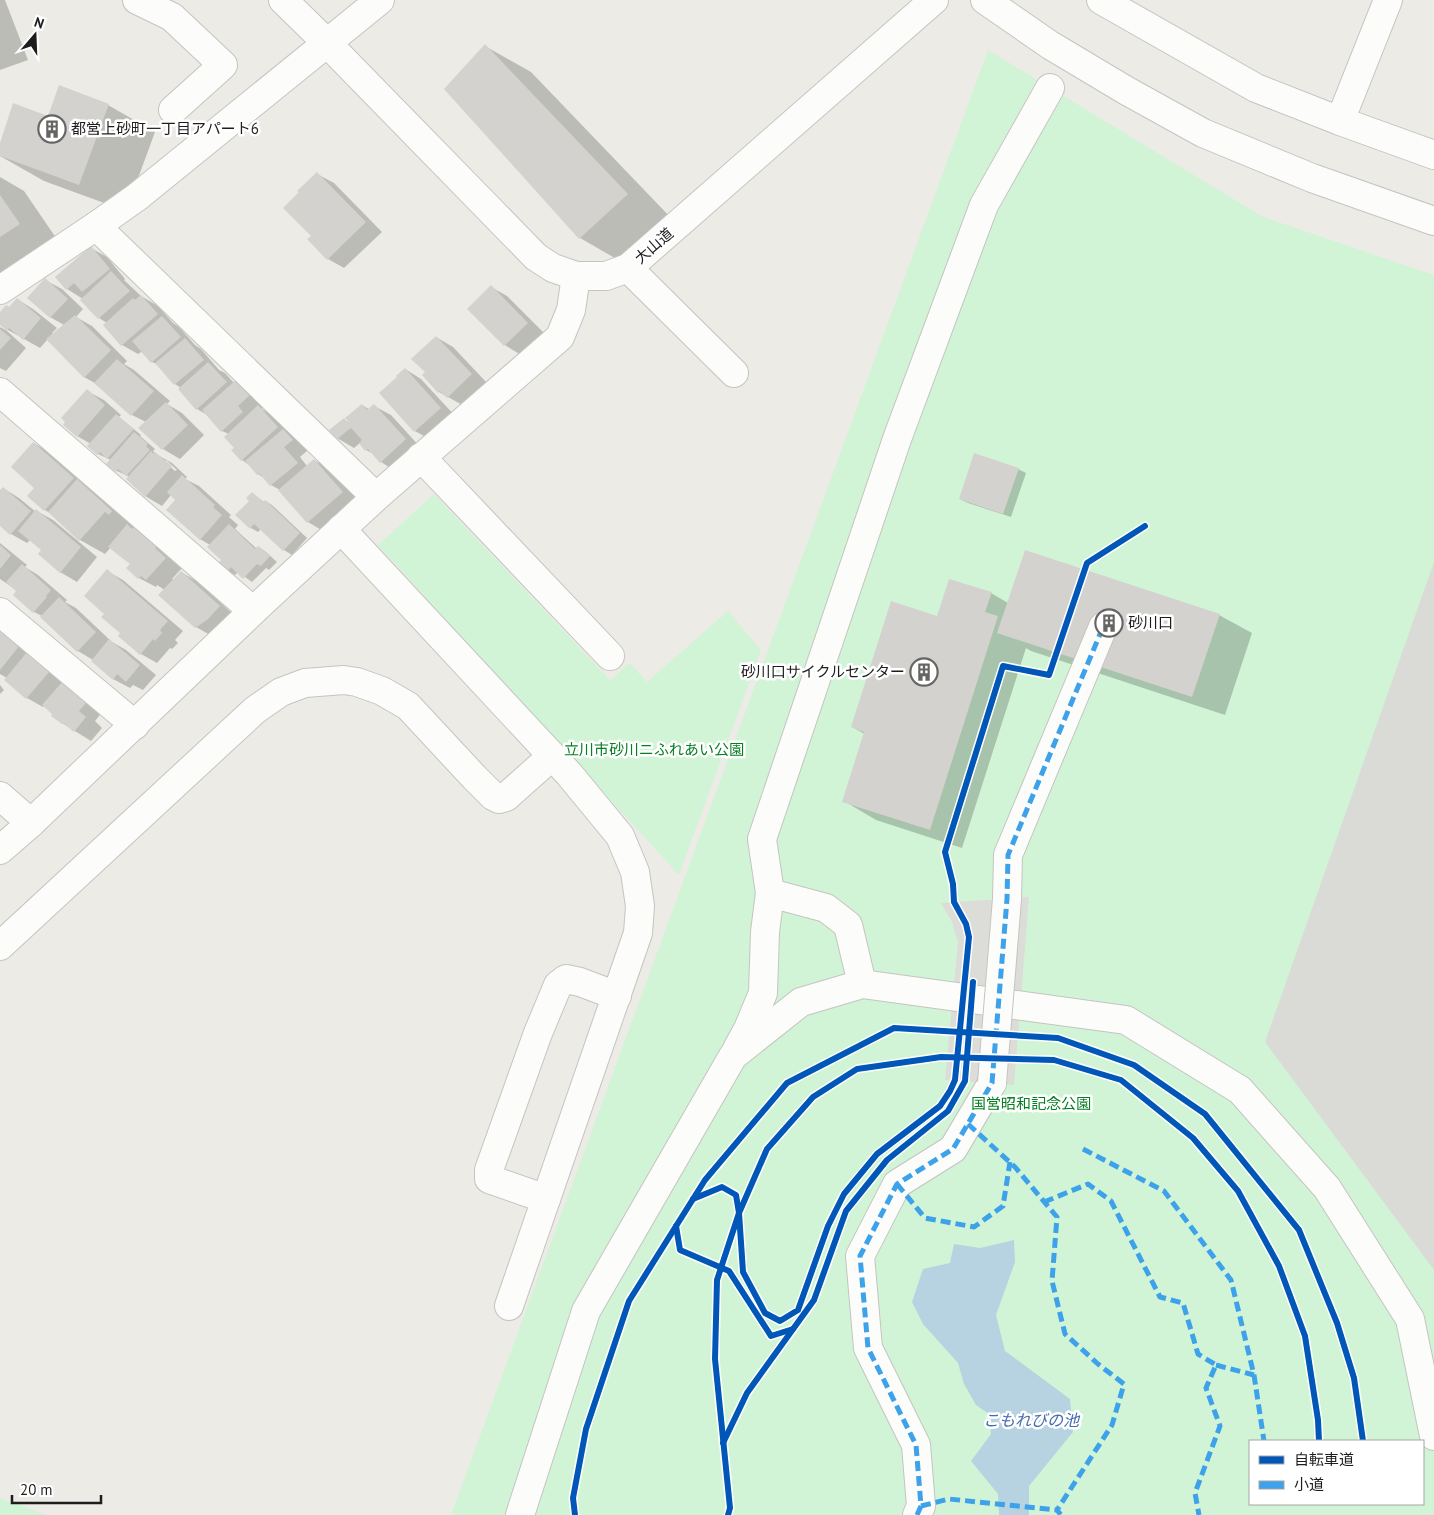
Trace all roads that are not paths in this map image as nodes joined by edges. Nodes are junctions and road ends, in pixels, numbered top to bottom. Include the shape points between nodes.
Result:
1 (137, 0) edge
2 (283, 0) edge
3 (380, 0) edge
4 (934, 0) edge
5 (985, 0) edge
6 (1101, 0) edge
7 (1388, 0) edge
8 (327, 42) junction
9 (1050, 88) dead end
10 (173, 110) dead end
11 (1340, 121) junction
12 (1434, 155) edge
13 (1434, 221) edge
14 (96, 226) junction
15 (628, 268) junction
16 (576, 276) junction
17 (0, 290) edge
18 (734, 373) dead end
19 (0, 392) edge
20 (421, 457) junction
21 (376, 497) junction
22 (341, 529) junction
23 (0, 612) edge
24 (253, 612) junction
25 (1103, 627) dead end
26 (610, 656) dead end
27 (135, 725) junction
28 (552, 756) junction
29 (0, 796) edge
30 (31, 823) junction
31 (0, 850) edge
32 (770, 893) junction
33 (0, 946) edge
34 (862, 984) junction
35 (617, 996) junction
36 (733, 1056) junction
37 (546, 1199) junction
38 (509, 1306) dead end
39 (1434, 1436) edge
40 (520, 1515) edge
41 (917, 1515) edge

1 - 10 street via 172,17 223,66
2 - 8 street, 大山道
3 - 8 street
4 - 15 street, 大山道
5 - 13 street via 1126,92 1203,133 1312,178
6 - 11 street via 1256,88
7 - 11 street
8 - 14 street via 137,197
8 - 16 street, 大山道 via 536,258
9 - 32 street via 984,205 897,439 762,839
11 - 12 street
14 - 17 street
14 - 21 street
15 - 16 street, 大山道 via 606,276
15 - 18 street
16 - 20 street via 571,310 560,337
19 - 24 street
20 - 21 street
20 - 26 street
21 - 22 street
22 - 24 street
22 - 28 street
23 - 27 street
24 - 27 street
25 - 41 street, bridge via 1008,855 992,1083 953,1149 897,1184 860,1256 868,1348 916,1445 921,1506
27 - 30 street
28 - 33 street via 506,797 499,798 474,777 408,706 382,690 344,680 305,683 281,692 255,710
28 - 35 street via 620,836 635,872 640,906 638,933
29 - 30 street
30 - 31 street
32 - 34 street via 826,908 848,925
32 - 36 street via 763,993
34 - 36 street via 801,1002
34 - 39 street via 1126,1020 1240,1090 1327,1188 1410,1319
35 - 37 street
35 - 37 street via 566,979 558,985 489,1170 489,1178
36 - 40 street via 586,1311
37 - 38 street

